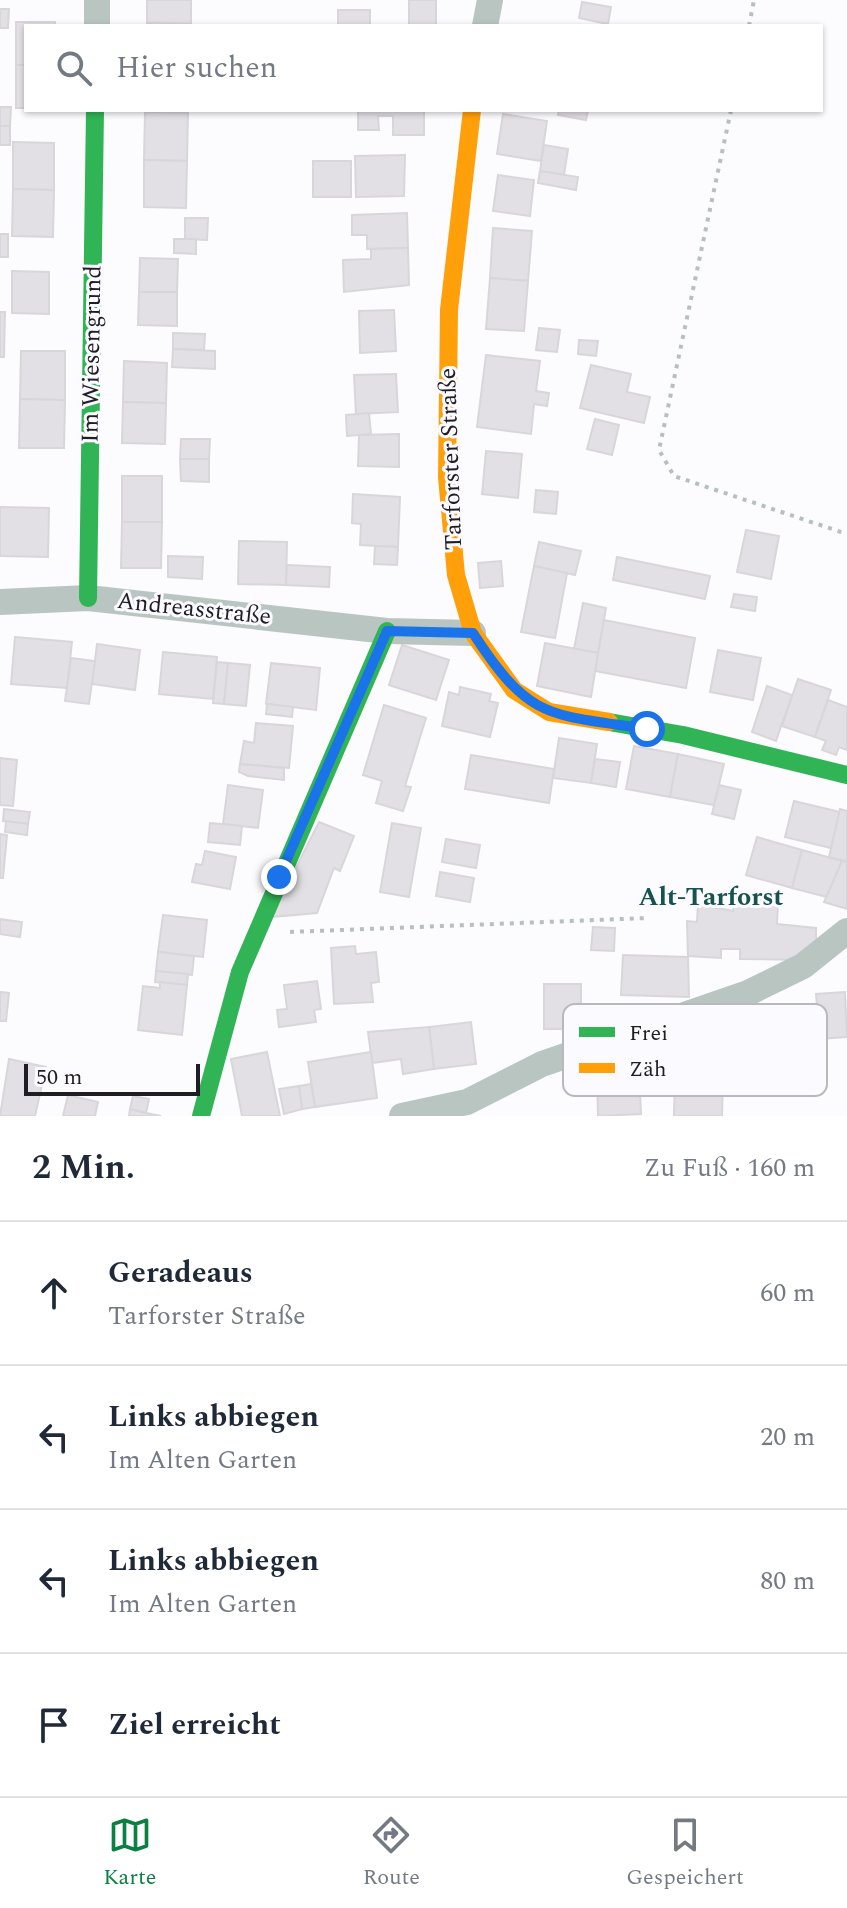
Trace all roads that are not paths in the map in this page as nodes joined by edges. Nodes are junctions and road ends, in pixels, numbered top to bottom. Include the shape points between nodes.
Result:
1 (97, 0) edge
2 (490, 0) edge
3 (97, 24) edge
4 (485, 24) edge
5 (95, 112) edge
6 (472, 112) edge
7 (88, 598) junction
8 (0, 602) edge
9 (387, 631) junction
10 (473, 633) junction
11 (846, 778) edge
12 (847, 931) edge
13 (716, 1004) edge
14 (563, 1057) edge
15 (201, 1116) edge
16 (402, 1116) edge

1 - 3 street
2 - 4 street
5 - 7 street, Im Wiesengrund
6 - 10 street, Tarforster Straße via 449,310 447,477 456,575
7 - 8 street, Andreasstraße
7 - 9 street, Andreasstraße
9 - 10 street, Andreasstraße
9 - 15 street via 240,972
10 - 11 street, Tarforster Straße via 514,690 549,712 683,735
12 - 13 street via 803,966
14 - 16 street via 467,1102

